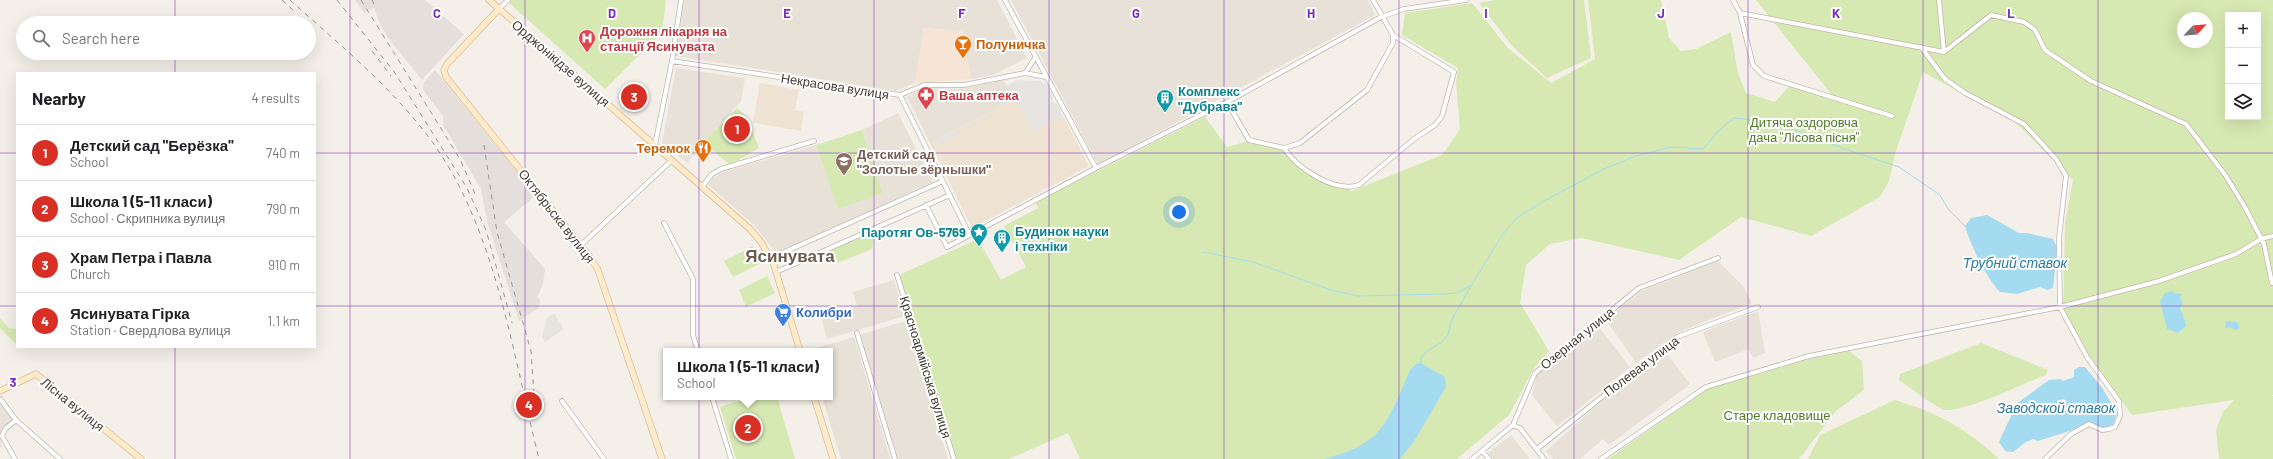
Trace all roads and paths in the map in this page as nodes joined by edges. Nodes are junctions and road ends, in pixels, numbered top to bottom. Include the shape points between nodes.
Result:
1 (489, 0) edge
2 (508, 0) edge
3 (681, 0) edge
4 (1005, 0) edge
5 (1373, 0) edge
6 (1466, 0) edge
7 (1732, 0) edge
8 (1939, 0) edge
9 (499, 9) junction
10 (1740, 13) junction
11 (1381, 17) junction
12 (1393, 35) junction
13 (1921, 46) junction
14 (1944, 52) junction
15 (1036, 58) junction
16 (672, 61) junction
17 (1024, 73) junction
18 (1046, 77) junction
19 (900, 95) junction
20 (1227, 102) junction
21 (1892, 116) dead end
22 (814, 141) dead end
23 (655, 145) junction
24 (1284, 148) junction
25 (672, 160) junction
26 (1096, 168) junction
27 (943, 181) junction
28 (702, 187) junction
29 (950, 194) junction
30 (926, 205) junction
31 (664, 223) dead end
32 (969, 234) junction
33 (2273, 236) edge
34 (2261, 239) junction
35 (582, 245) junction
36 (771, 258) junction
37 (1718, 258) dead end
38 (776, 272) junction
39 (897, 274) dead end
40 (2272, 283) edge
41 (1758, 307) dead end
42 (2060, 307) junction
43 (857, 333) dead end
44 (697, 348) edge
45 (799, 348) edge
46 (0, 391) edge
47 (0, 399) edge
48 (713, 400) edge
49 (815, 400) edge
50 (562, 401) dead end
51 (16, 420) junction
52 (1514, 425) junction
53 (1537, 449) junction
54 (1482, 451) junction
55 (15, 459) edge
56 (60, 459) edge
57 (141, 459) edge
58 (604, 459) edge
59 (662, 459) edge
60 (731, 459) edge
61 (833, 459) edge
62 (895, 459) edge
63 (954, 459) edge
64 (1472, 459) edge
65 (1489, 459) edge
66 (1544, 459) edge
67 (1601, 459) edge
68 (2045, 459) edge

1 - 9 main road, Орджонікідзе вулиця
2 - 9 street
3 - 16 street
4 - 15 street
5 - 11 street
6 - 11 street via 1404,9
7 - 10 street
8 - 14 street
9 - 23 main road, Орджонікідзе вулиця
9 - 35 main road, Октябрьска вулиця via 447,64 444,70 446,77
10 - 13 street
10 - 21 street via 1753,65 1764,76
11 - 12 street
11 - 20 street
12 - 24 street via 1393,44 1367,90 1300,143
12 - 24 street via 1454,72 1442,116 1435,125 1414,139 1359,185 1352,187 1334,184 1314,175 1296,164
13 - 14 street
13 - 42 street via 1945,79 1965,93 2024,124 2056,159 2066,176 2059,238
14 - 34 street via 1991,15 2024,22 2035,30 2045,50 2091,81 2186,124 2226,176
15 - 17 street
15 - 18 street
16 - 19 street, Некрасова вулиця
16 - 23 street
17 - 18 street
17 - 19 street, Некрасова вулиця via 964,85 924,85
18 - 26 street
19 - 27 street
20 - 24 street via 1249,140
20 - 26 street
22 - 28 street via 721,169 712,174
23 - 25 main road, Орджонікідзе вулиця
25 - 28 main road, Орджонікідзе вулиця
25 - 35 street
26 - 32 street
27 - 29 street
27 - 36 street
28 - 36 main road, Орджонікідзе вулиця via 750,230
29 - 30 street
29 - 32 street
30 - 32 street via 947,247
30 - 38 street
31 - 44 street via 693,280 693,335
33 - 34 street
34 - 40 street
34 - 42 street via 2236,254 2178,275
35 - 59 main road, Октябрьска вулиця via 598,270
36 - 38 main road, Орджонікідзе вулиця
37 - 52 street, Озерная улица via 1639,288 1541,368 1535,373
38 - 45 main road, Орджонікідзе вулиця
39 - 63 street, Красноармійська вулиця
41 - 53 street, Полевая улица via 1677,337
42 - 67 street via 1809,356 1706,387
42 - 68 street via 2087,357 2119,401 2120,416 2115,427 2109,430 2102,430 2089,424 2070,434
43 - 62 street
46 - 57 main road, Лісна вулиця via 36,374
47 - 51 street
48 - 60 street
49 - 61 main road
50 - 58 street
51 - 55 street via 2,436
51 - 56 street
52 - 53 street via 1520,428
52 - 54 street, Озерная улица
53 - 66 street
54 - 64 street, Озерная улица
54 - 65 street

